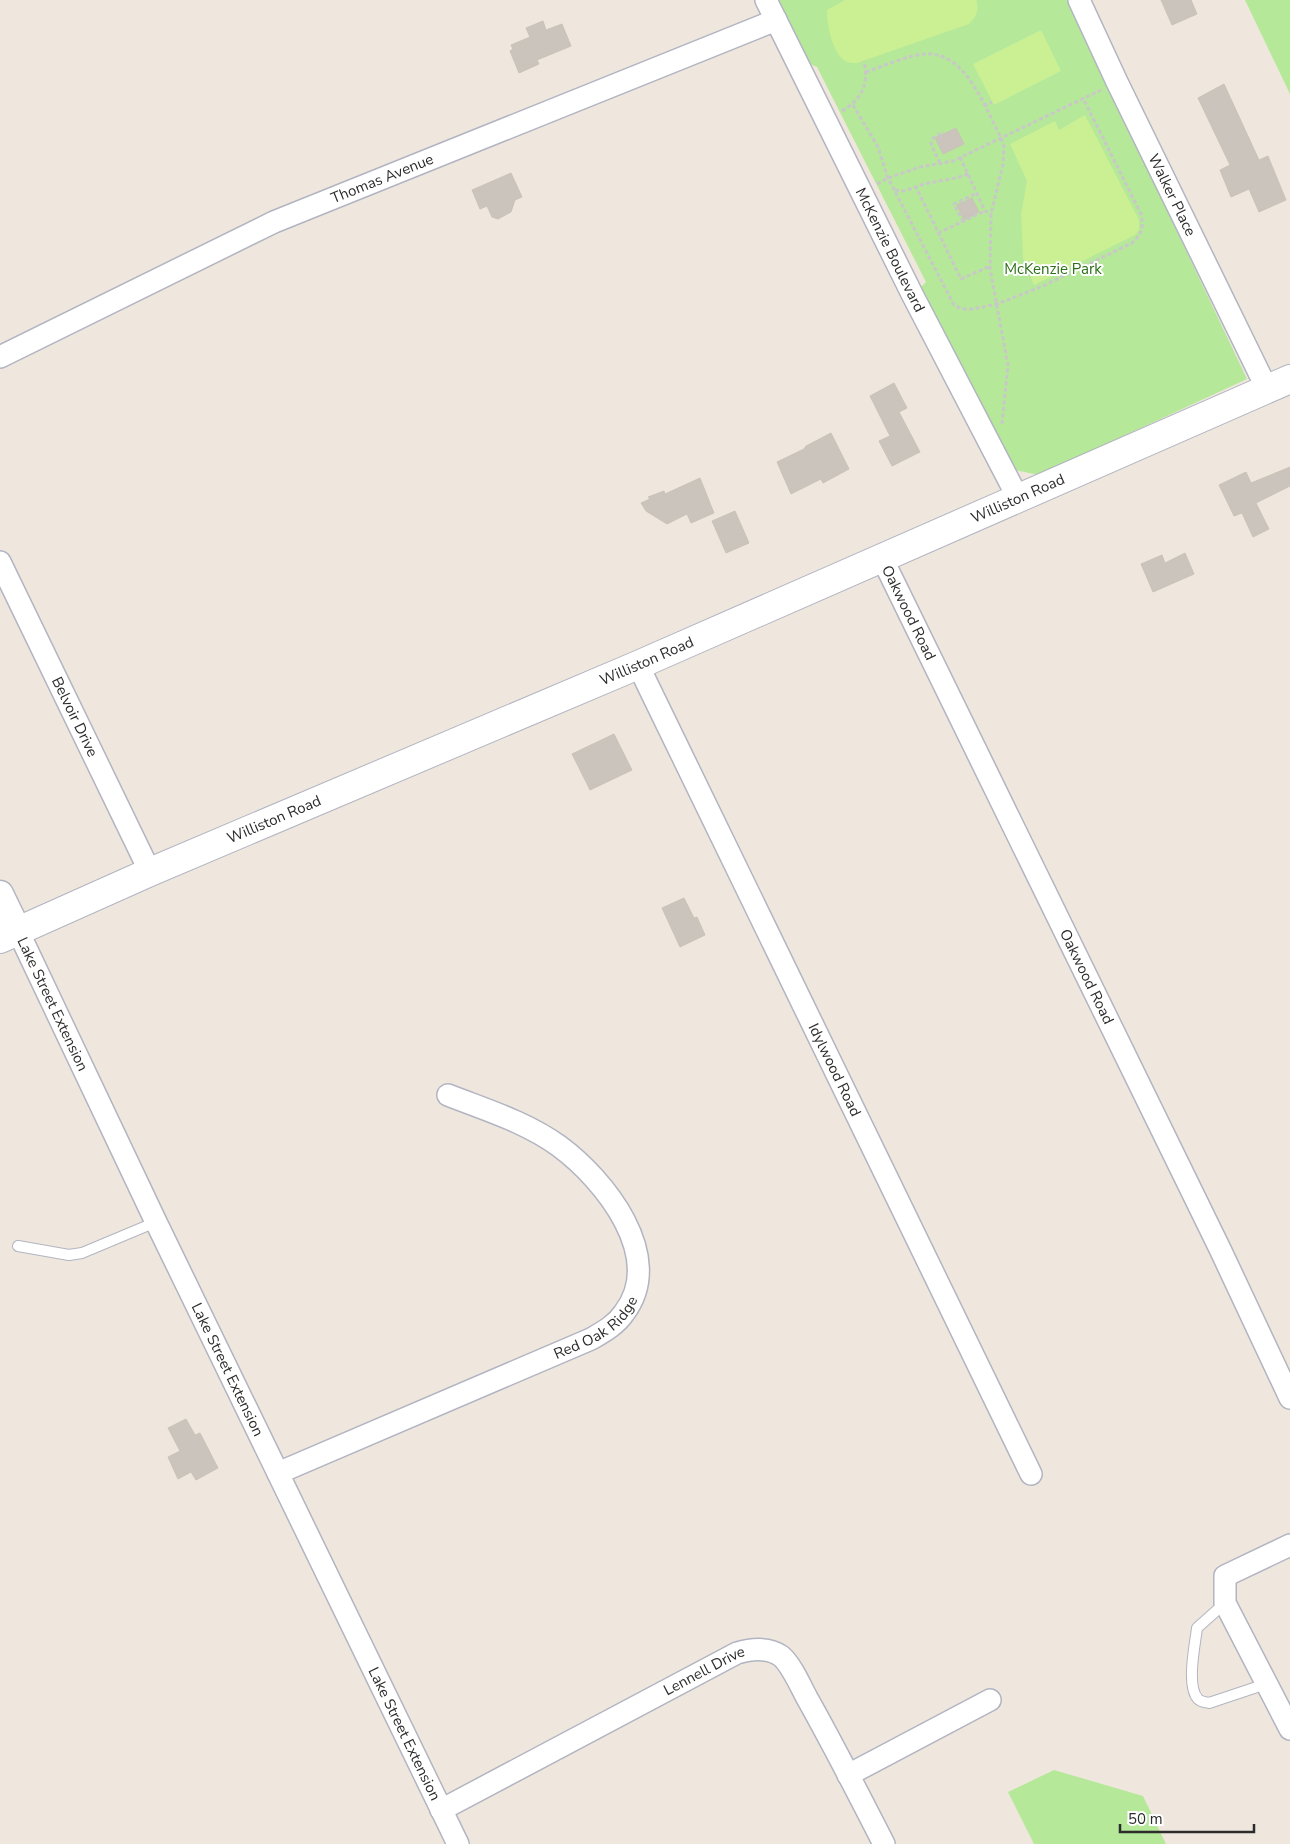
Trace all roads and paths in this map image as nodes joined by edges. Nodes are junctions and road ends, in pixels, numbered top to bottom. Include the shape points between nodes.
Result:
1 (766, 0) edge
2 (1079, 0) edge
3 (776, 20) junction
4 (864, 61) dead end
5 (866, 72) junction
6 (1117, 82) junction
7 (1083, 98) junction
8 (992, 102) dead end
9 (853, 105) junction
10 (984, 106) junction
11 (826, 120) junction
12 (944, 132) dead end
13 (1001, 138) junction
14 (960, 157) junction
15 (940, 163) junction
16 (968, 174) junction
17 (888, 178) junction
18 (916, 187) junction
19 (894, 190) junction
20 (861, 193) junction
21 (977, 193) junction
22 (985, 211) junction
23 (991, 214) junction
24 (963, 222) junction
25 (938, 233) junction
26 (990, 266) junction
27 (997, 304) junction
28 (0, 358) edge
29 (1279, 384) edge
30 (1002, 428) dead end
31 (1018, 498) junction
32 (882, 558) junction
33 (0, 562) edge
34 (638, 665) junction
35 (150, 872) junction
36 (0, 894) edge
37 (9, 935) edge
38 (448, 1095) dead end
39 (156, 1222) junction
40 (18, 1246) dead end
41 (1290, 1398) edge
42 (278, 1473) junction
43 (1031, 1474) dead end
44 (1290, 1545) edge
45 (1225, 1603) junction
46 (1266, 1684) junction
47 (990, 1700) dead end
48 (1290, 1729) edge
49 (848, 1775) junction
50 (441, 1810) junction
51 (458, 1844) edge
52 (884, 1844) edge

1 - 3 street, McKenzie Boulevard
2 - 6 street, Walker Place
3 - 11 street, McKenzie Boulevard
3 - 28 street, Thomas Avenue via 274,222
4 - 5 path
5 - 9 path via 864,89
5 - 10 path via 926,54 950,59 968,76
6 - 7 path
6 - 29 street, Walker Place
7 - 13 path
7 - 27 path via 1141,214 1143,225 1140,235 1132,243 1043,286
8 - 10 path
9 - 11 path
9 - 17 path via 878,147
10 - 13 path
11 - 20 street, McKenzie Boulevard
12 - 15 path via 933,138 931,144
13 - 14 path
13 - 23 path via 1003,164
14 - 15 path
14 - 16 path
15 - 17 path
16 - 18 path
16 - 21 path
17 - 19 path
17 - 20 path
18 - 19 path
18 - 25 path
19 - 27 path via 954,305 972,309
20 - 31 street, McKenzie Boulevard
21 - 22 path
21 - 24 path via 954,204
22 - 23 path
22 - 24 path
23 - 26 path
24 - 25 path
25 - 26 path via 961,280
26 - 27 path
27 - 30 path via 1008,365
29 - 31 main road, Williston Road
31 - 32 main road, Williston Road
32 - 34 main road, Williston Road
32 - 41 street, Oakwood Road
33 - 35 street, Belvoir Drive
34 - 35 main road, Williston Road
34 - 43 street, Idylwood Road
35 - 37 main road, Williston Road
36 - 37 street, Lake Street Extension
37 - 39 street, Lake Street Extension
38 - 42 street, Red Oak Ridge via 526,1126 559,1146 587,1170 612,1199 630,1232 638,1258 634,1294 624,1314 591,1339
39 - 40 lane via 82,1253 68,1255
39 - 42 street, Lake Street Extension
42 - 50 street, Lake Street Extension
44 - 45 street via 1226,1576
45 - 46 street
45 - 46 lane via 1197,1628 1193,1661 1193,1686 1197,1698 1209,1703
46 - 48 street
47 - 49 street
49 - 50 street, Lennell Drive via 796,1677 781,1656 767,1650 751,1649 737,1653
49 - 52 street, Lennell Drive
50 - 51 street, Lake Street Extension

